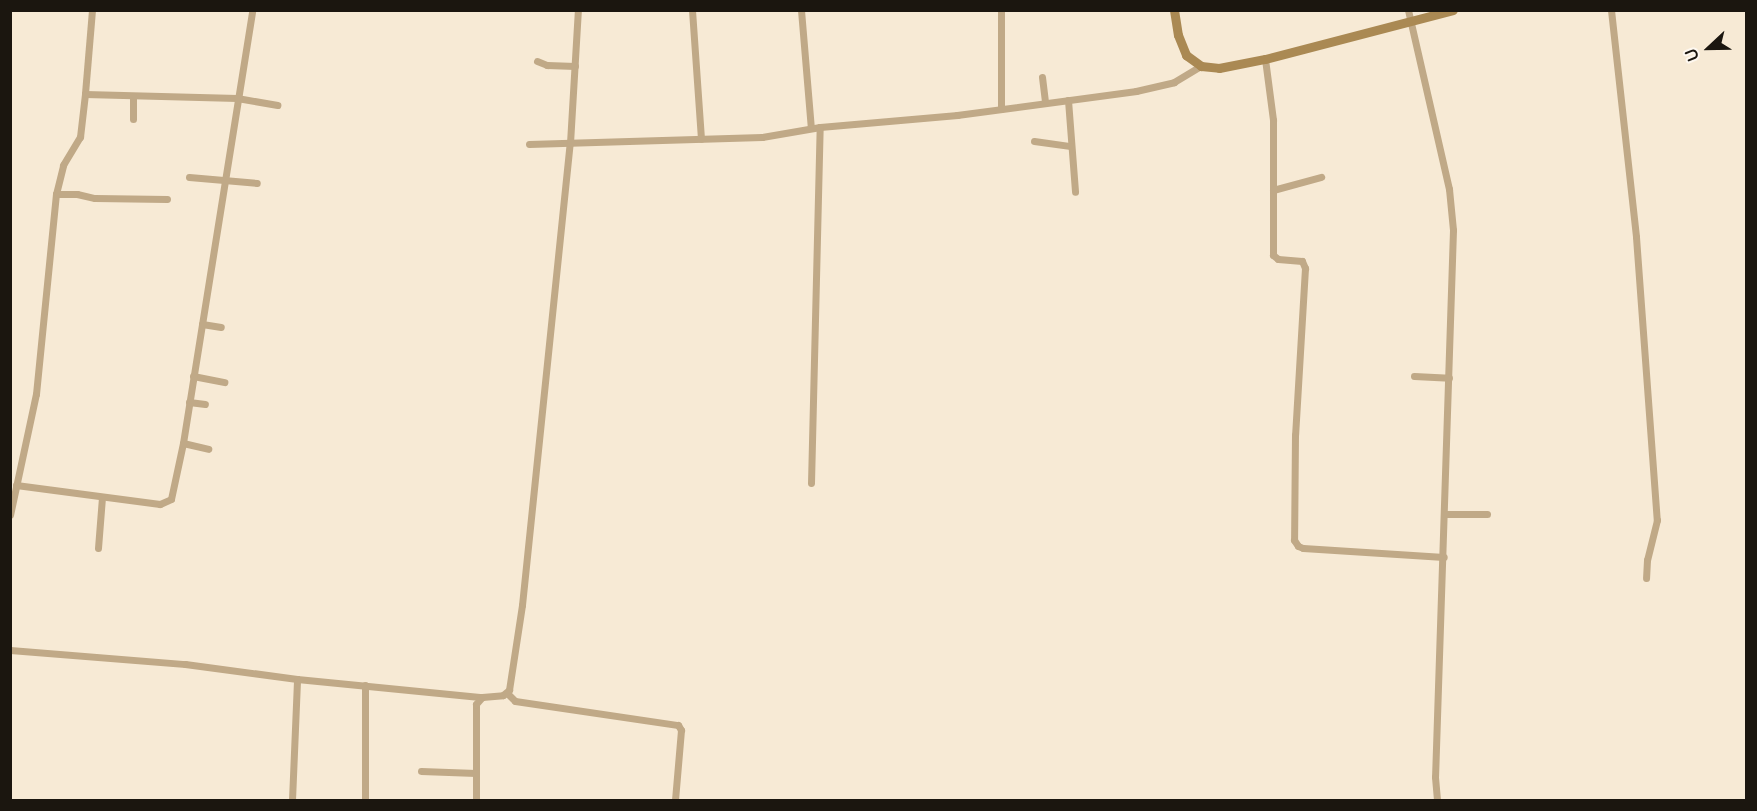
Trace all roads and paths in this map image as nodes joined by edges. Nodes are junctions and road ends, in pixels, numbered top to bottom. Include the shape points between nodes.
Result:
1 (92, 10) edge
2 (252, 10) edge
3 (578, 10) edge
4 (692, 10) edge
5 (801, 10) edge
6 (1001, 10) edge
7 (1174, 10) edge
8 (1408, 10) edge
9 (1453, 10) edge
10 (1611, 10) edge
11 (1411, 21) junction
12 (1265, 59) junction
13 (537, 61) dead end
14 (575, 66) junction
15 (1201, 66) junction
16 (1042, 77) dead end
17 (85, 94) junction
18 (133, 96) junction
19 (237, 98) junction
20 (1068, 100) junction
21 (1045, 103) junction
22 (277, 105) dead end
23 (1001, 109) junction
24 (133, 119) dead end
25 (819, 127) junction
26 (811, 128) junction
27 (701, 139) junction
28 (1034, 141) dead end
29 (570, 143) junction
30 (529, 144) dead end
31 (1071, 146) junction
32 (189, 177) dead end
33 (1321, 177) dead end
34 (226, 178) junction
35 (257, 183) dead end
36 (1273, 190) junction
37 (1075, 192) dead end
38 (56, 194) junction
39 (167, 199) dead end
40 (202, 324) junction
41 (221, 327) dead end
42 (193, 376) junction
43 (1414, 376) dead end
44 (1449, 378) junction
45 (224, 382) dead end
46 (189, 402) junction
47 (206, 404) dead end
48 (183, 443) junction
49 (208, 449) dead end
50 (811, 483) dead end
51 (16, 485) junction
52 (102, 497) junction
53 (1446, 514) junction
54 (1487, 514) dead end
55 (10, 515) edge
56 (98, 548) dead end
57 (1444, 557) junction
58 (1646, 578) dead end
59 (10, 650) edge
60 (297, 679) junction
61 (365, 685) junction
62 (507, 693) junction
63 (482, 697) junction
64 (421, 771) dead end
65 (476, 773) junction
66 (292, 801) edge
67 (365, 801) edge
68 (476, 801) edge
69 (675, 801) edge
70 (1437, 801) edge

1 - 17 street
2 - 19 street
3 - 14 street
4 - 27 street
5 - 26 street
6 - 23 street
7 - 15 main road via 1182,48
8 - 11 street
9 - 11 main road
10 - 58 street via 1636,237 1657,520
11 - 12 main road
11 - 44 street via 1452,217
12 - 15 main road via 1231,67
12 - 36 street via 1273,120
13 - 14 street
14 - 29 street
15 - 20 street via 1160,86
16 - 21 street
17 - 18 street
17 - 38 street via 80,137 63,165
18 - 19 street
18 - 24 street
19 - 22 street
19 - 34 street
20 - 21 street
20 - 31 street
21 - 23 street
23 - 25 street
25 - 26 street
25 - 50 street
26 - 27 street via 762,137
27 - 29 street
28 - 31 street
29 - 30 street
29 - 62 street via 522,605
31 - 37 street
32 - 34 street
33 - 36 street
34 - 35 street
34 - 40 street
36 - 57 street via 1273,255 1302,261 1305,268 1295,435 1294,540 1303,548
38 - 39 street
38 - 51 street via 38,378
40 - 41 street
40 - 42 street
42 - 45 street
42 - 46 street
43 - 44 street
44 - 53 street
46 - 47 street
46 - 48 street
48 - 49 street
48 - 52 street via 172,496 165,504
51 - 52 street
51 - 55 street
52 - 56 street
53 - 54 street
53 - 57 street
57 - 70 street
59 - 60 street via 185,664
60 - 61 street
60 - 66 street
61 - 63 street
61 - 67 street
62 - 63 street
62 - 69 street via 515,701 678,725 681,730
63 - 65 street via 476,704
64 - 65 street
65 - 68 street

